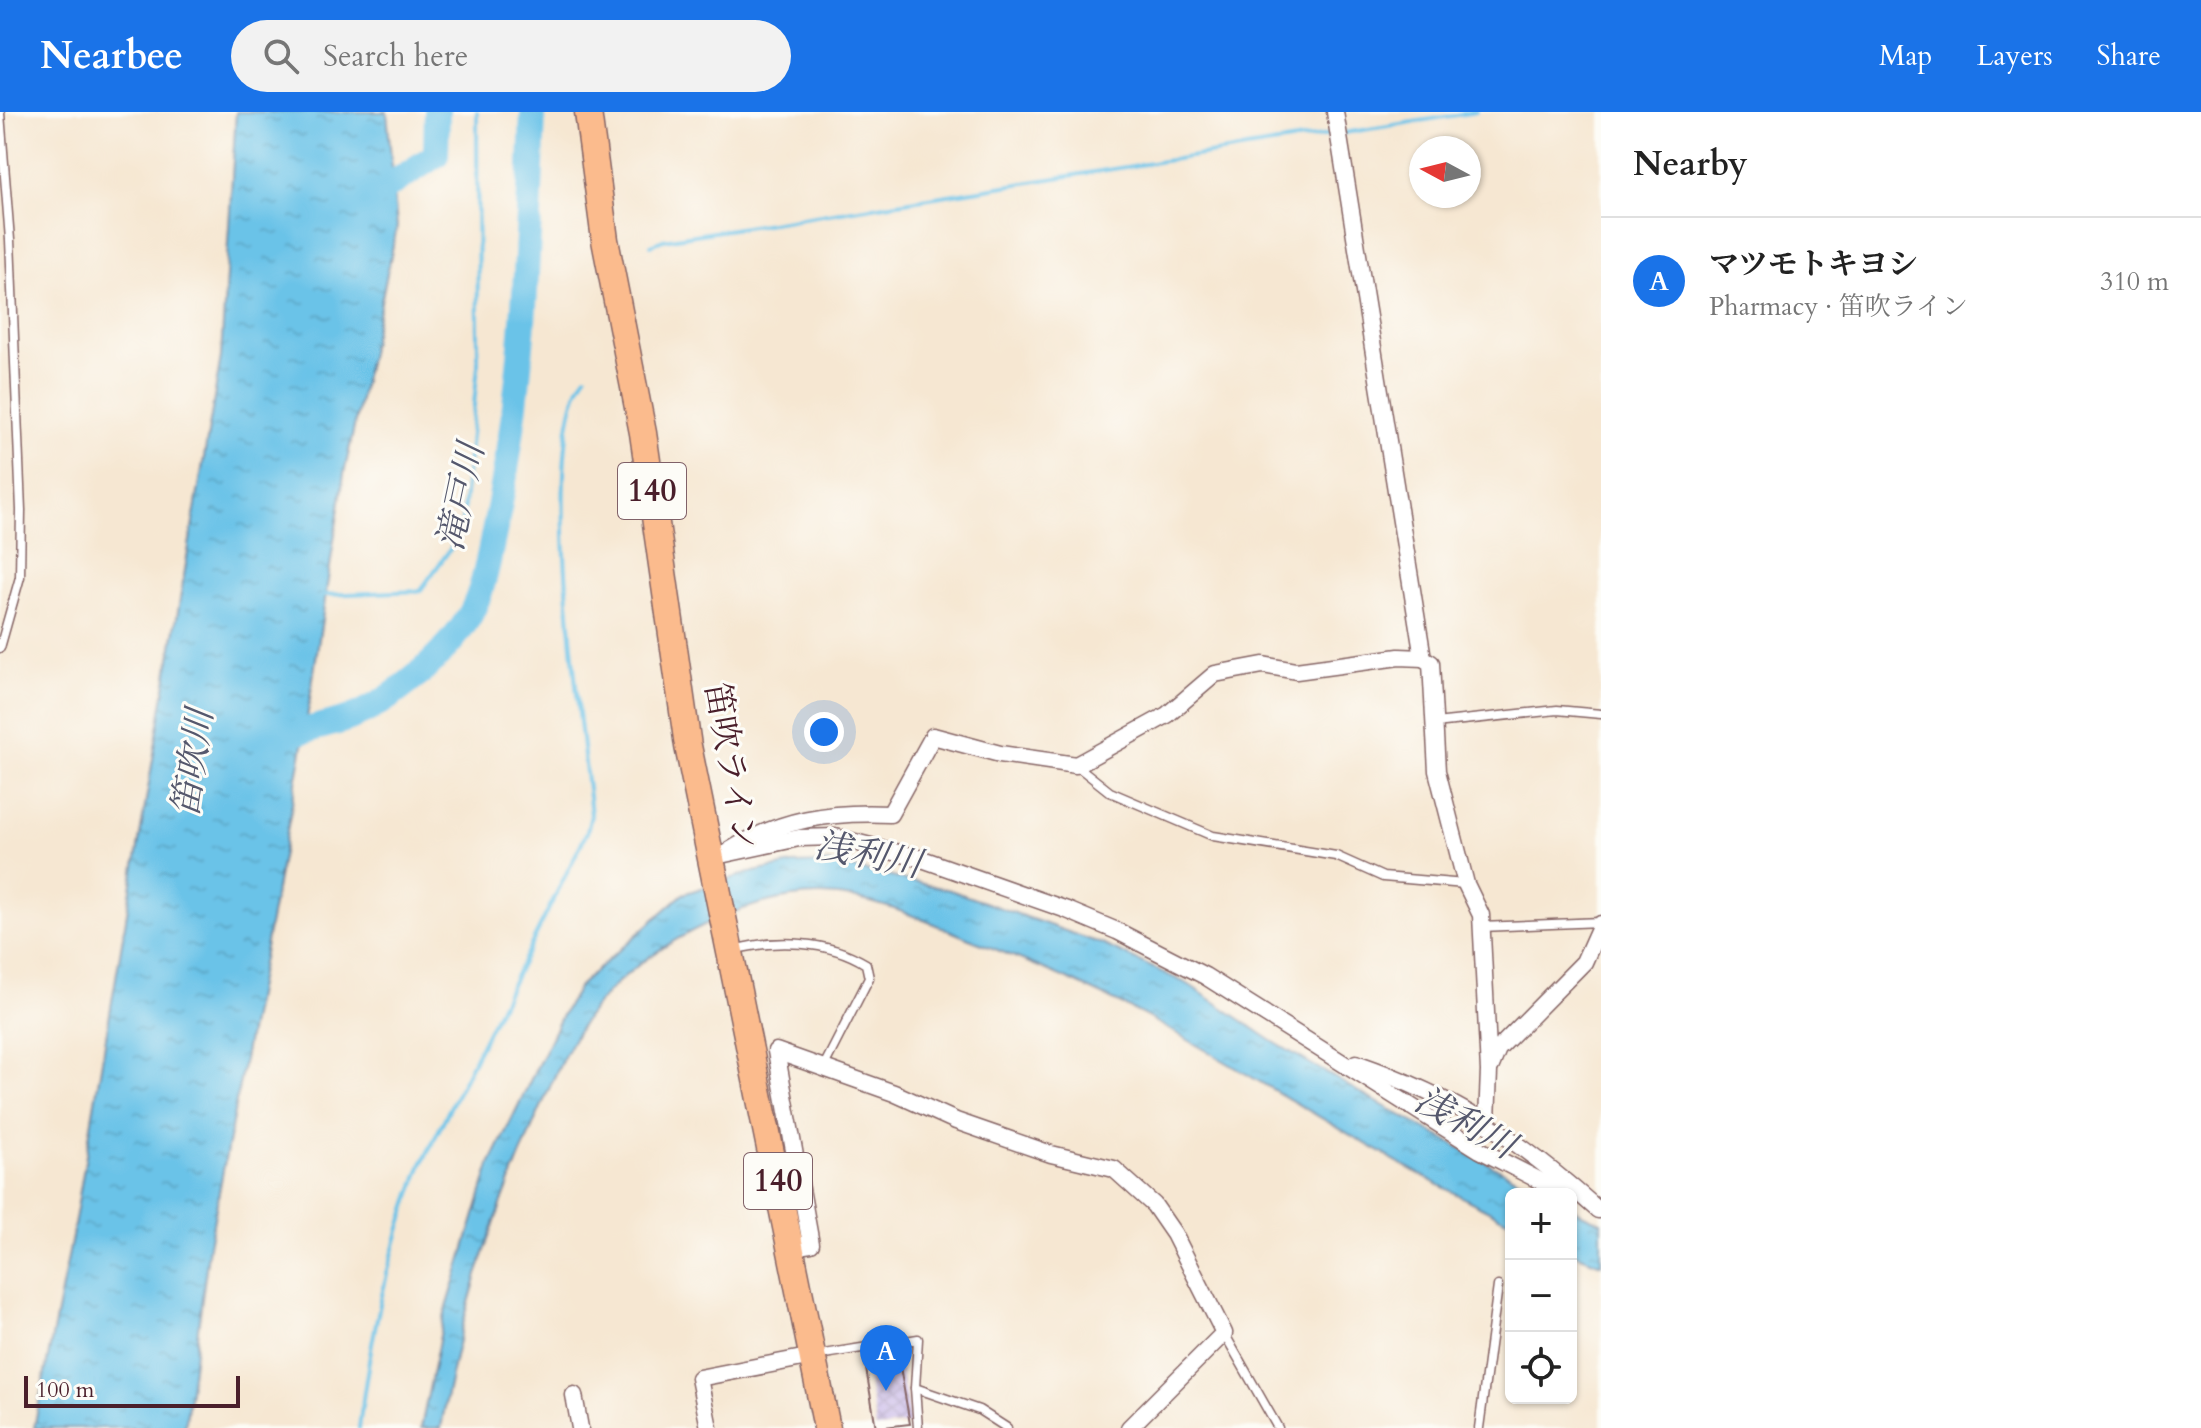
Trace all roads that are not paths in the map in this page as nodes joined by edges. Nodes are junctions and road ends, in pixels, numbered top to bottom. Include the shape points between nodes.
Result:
1 (588, 112) edge
2 (1335, 112) edge
3 (0, 113) edge
4 (0, 648) edge
5 (1423, 658) junction
6 (1601, 714) edge
7 (1434, 723) junction
8 (1076, 765) junction
9 (716, 860) junction
10 (1466, 884) junction
11 (1601, 923) edge
12 (1482, 927) junction
13 (729, 943) junction
14 (1331, 1055) junction
15 (824, 1066) junction
16 (1489, 1071) junction
17 (1487, 1121) junction
18 (1555, 1188) edge
19 (1577, 1199) edge
20 (1600, 1211) edge
21 (791, 1247) junction
22 (1498, 1286) dead end
23 (1224, 1333) junction
24 (813, 1356) junction
25 (915, 1388) junction
26 (574, 1395) dead end
27 (580, 1428) edge
28 (709, 1428) edge
29 (827, 1428) edge
30 (918, 1428) edge
31 (1007, 1428) edge
32 (1129, 1428) edge
33 (1278, 1428) edge
34 (1479, 1428) edge

1 - 9 highway, 笛吹ライン / 140 via 605,240 643,433 688,746
2 - 5 street
3 - 4 lane via 21,542 16,597
5 - 7 street via 1431,663
5 - 8 street via 1296,671 1263,665 1215,674 1167,715
6 - 7 lane via 1557,710
7 - 10 street via 1437,771
8 - 9 street via 1000,754 933,736 890,814 816,815 754,836
8 - 10 lane via 1110,792 1213,836 1336,856 1383,877
9 - 13 highway, 笛吹ライン / 140
9 - 14 street via 799,838 835,837 922,859 1117,931 1205,976
10 - 12 street
11 - 12 lane
11 - 16 street via 1584,962 1498,1049
12 - 16 street
13 - 15 lane via 809,945 866,964 869,978
13 - 21 highway, 笛吹ライン / 140
14 - 17 street via 1404,1080
14 - 18 street via 1480,1150
15 - 21 street via 776,1051 811,1244
15 - 23 street via 956,1121 1114,1169 1154,1205 1174,1234
16 - 17 street
17 - 20 street
19 - 20 street
21 - 24 highway, 笛吹ライン / 140
22 - 34 lane
23 - 32 street
23 - 33 lane
24 - 25 lane via 918,1339
24 - 28 street via 699,1378
24 - 29 highway, 笛吹ライン / 140
25 - 30 lane
25 - 31 lane via 979,1410
26 - 27 street

